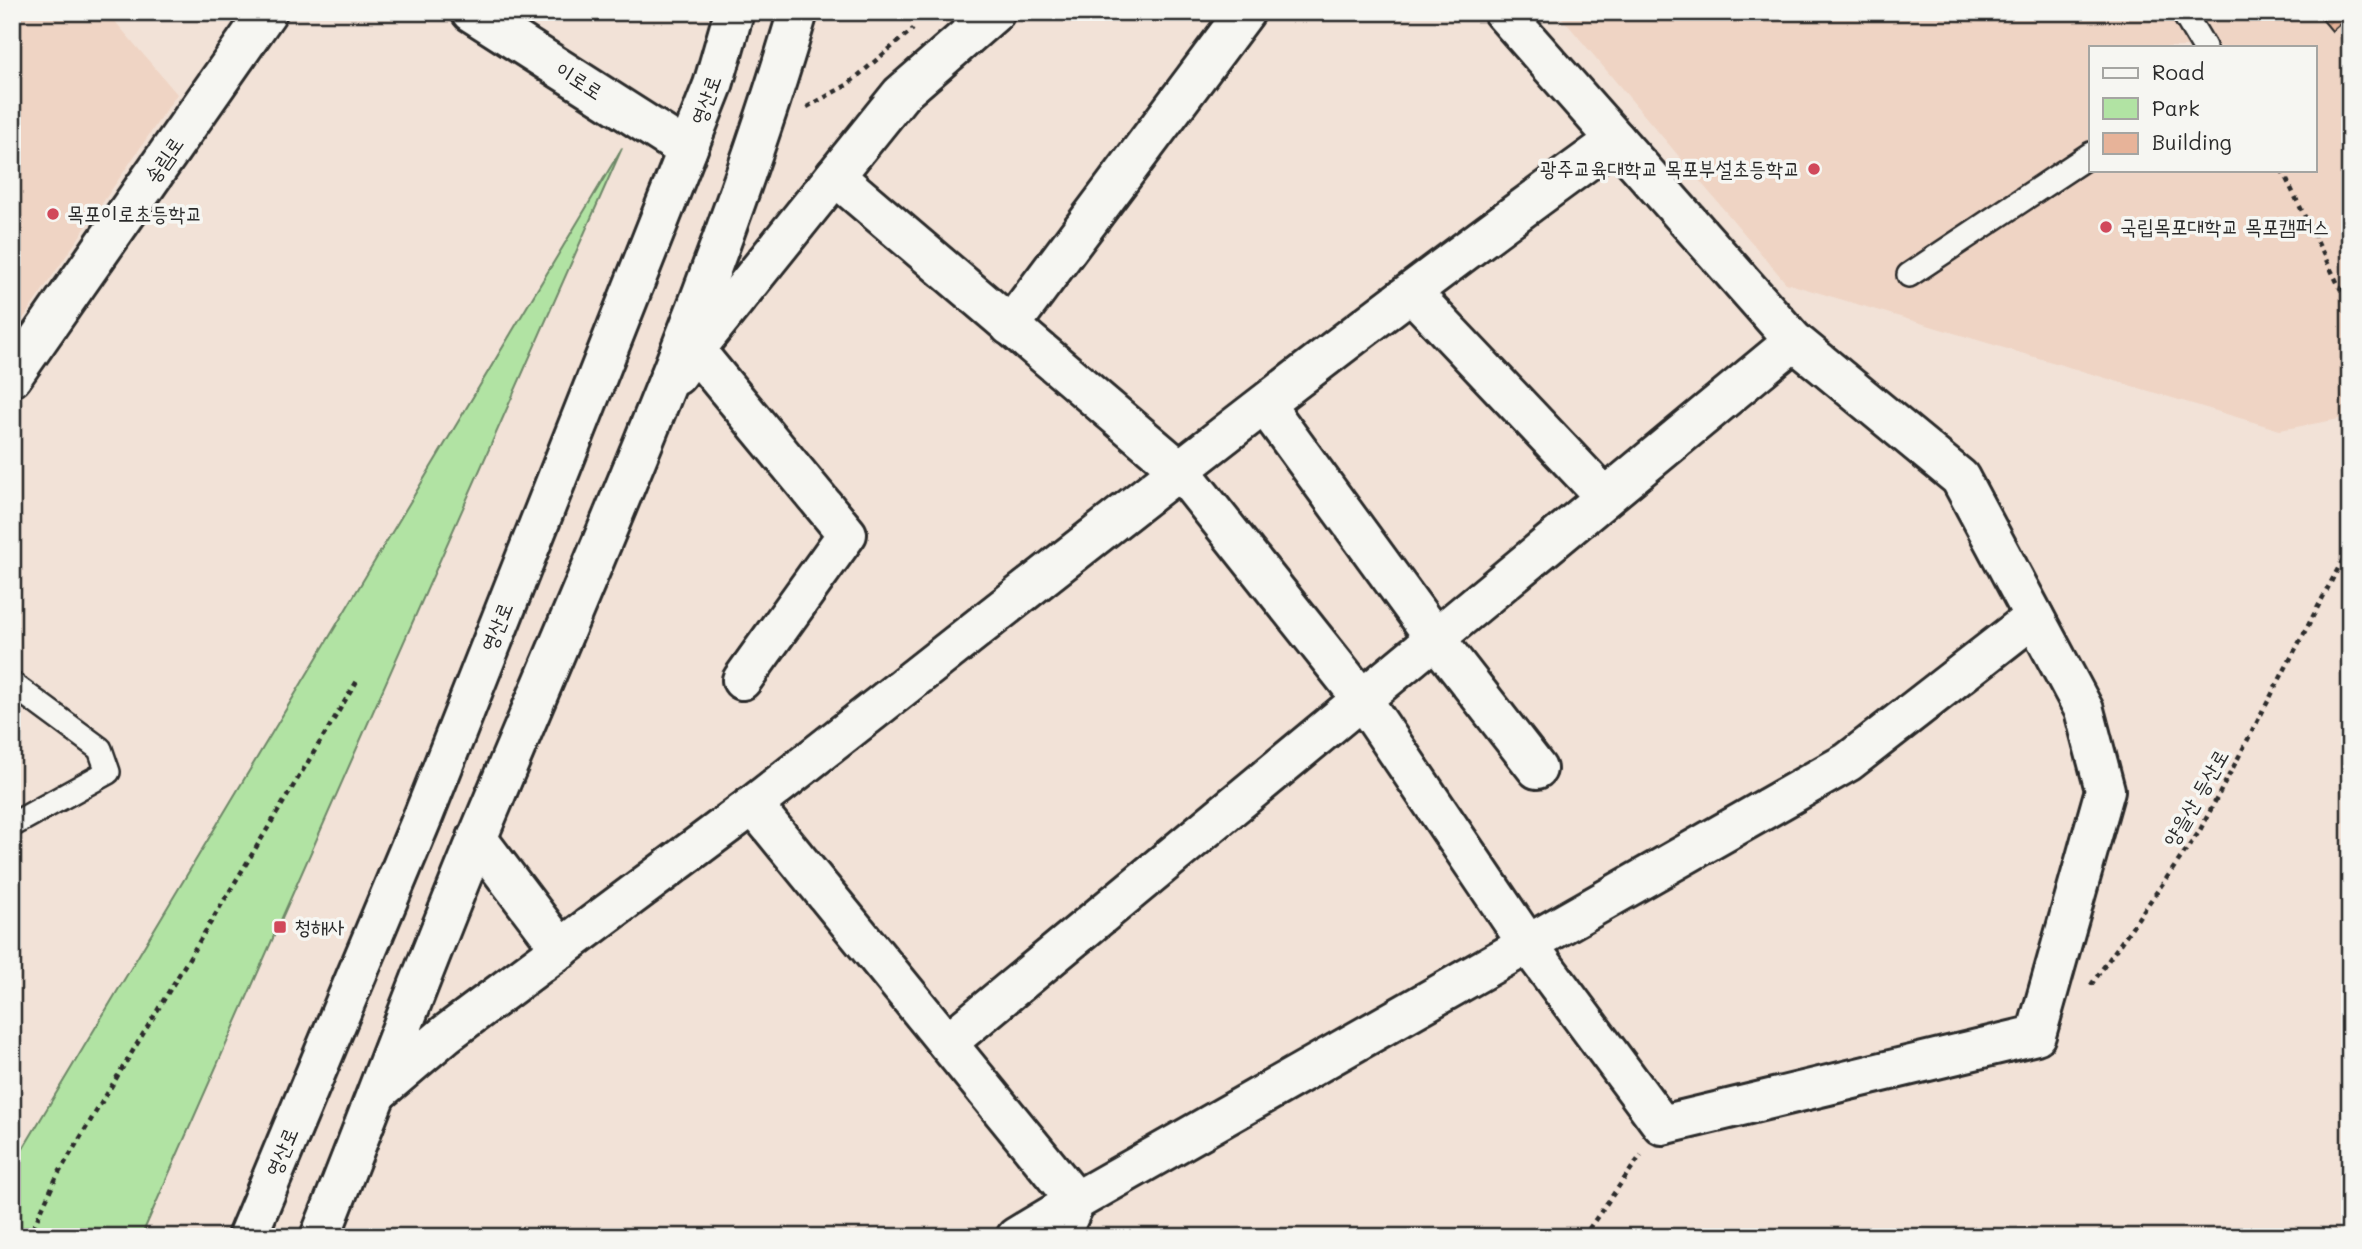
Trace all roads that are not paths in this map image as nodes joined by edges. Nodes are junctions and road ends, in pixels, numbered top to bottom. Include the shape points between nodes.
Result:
1 (267, 12) edge
2 (471, 12) edge
3 (734, 12) edge
4 (798, 12) edge
5 (995, 12) edge
6 (1245, 12) edge
7 (1503, 12) edge
8 (2183, 12) edge
9 (2203, 46) edge
10 (1616, 140) junction
11 (687, 149) junction
12 (2089, 155) edge
13 (835, 176) junction
14 (1909, 275) dead end
15 (1412, 293) junction
16 (1010, 326) junction
17 (1794, 341) junction
18 (695, 350) junction
19 (12, 377) edge
20 (1265, 405) junction
21 (1180, 470) junction
22 (625, 488) junction
23 (1605, 497) junction
24 (2034, 617) junction
25 (1435, 638) junction
26 (742, 680) dead end
27 (12, 684) edge
28 (1362, 699) junction
29 (1538, 769) dead end
30 (753, 805) junction
31 (12, 825) edge
32 (477, 838) junction
33 (1527, 943) junction
34 (561, 950) junction
35 (947, 1043) junction
36 (378, 1092) junction
37 (1076, 1201) junction
38 (247, 1237) edge
39 (320, 1237) edge
40 (1016, 1237) edge
41 (1059, 1237) edge

1 - 19 street, 송림로
2 - 11 street, 이로로
3 - 11 street, 영산로 via 713,85
4 - 22 street via 762,127
5 - 13 street via 901,93
6 - 16 street
7 - 10 street
8 - 9 lane
10 - 15 street
10 - 17 street
11 - 38 street, 영산로 via 424,814
12 - 14 lane
13 - 16 street
13 - 18 street
15 - 20 street
15 - 23 street
16 - 21 street
17 - 23 street
17 - 24 street via 1960,478
18 - 22 street via 680,368
18 - 26 street via 846,534
20 - 21 street
20 - 25 street
21 - 28 street
21 - 30 street
22 - 32 street
23 - 25 street
24 - 33 street via 1847,762
24 - 33 street via 2084,710 2105,790 2036,1035 1662,1125
25 - 28 street
25 - 29 street
27 - 31 lane via 100,749 108,772
28 - 33 street
28 - 35 street
30 - 34 street
30 - 35 street
32 - 34 street
32 - 36 street
33 - 37 street
34 - 36 street via 446,1034
35 - 37 street
36 - 39 street
37 - 40 street
37 - 41 street

